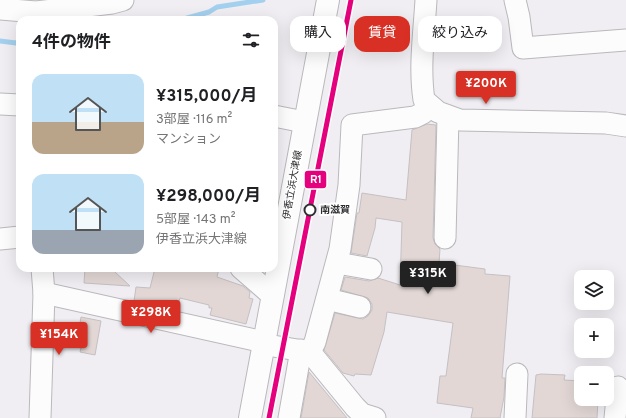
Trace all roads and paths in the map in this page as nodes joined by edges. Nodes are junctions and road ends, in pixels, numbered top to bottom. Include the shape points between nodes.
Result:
1 (123, 0) edge
2 (328, 0) edge
3 (426, 0) edge
4 (515, 0) edge
5 (0, 9) edge
6 (36, 11) edge
7 (626, 40) edge
8 (0, 104) edge
9 (16, 105) edge
10 (430, 107) junction
11 (278, 117) edge
12 (448, 117) junction
13 (304, 122) junction
14 (626, 126) edge
15 (280, 223) edge
16 (16, 237) edge
17 (445, 238) dead end
18 (0, 239) edge
19 (278, 244) edge
20 (337, 262) junction
21 (370, 269) dead end
22 (42, 272) edge
23 (246, 272) edge
24 (275, 272) edge
25 (44, 293) junction
26 (273, 296) junction
27 (327, 300) junction
28 (360, 306) dead end
29 (264, 342) junction
30 (305, 351) junction
31 (517, 374) dead end
32 (618, 387) dead end
33 (366, 417) edge
34 (40, 418) edge
35 (250, 418) edge
36 (289, 418) edge
37 (515, 418) edge
38 (615, 418) edge

1 - 6 street
2 - 13 main road, 伊香立浜大津線
3 - 10 street via 422,68 424,100
4 - 7 street via 523,48
5 - 6 street
8 - 9 street
10 - 12 street
10 - 20 street via 415,117 352,125 349,185
11 - 13 street
12 - 14 street via 474,121 606,123
12 - 17 street
13 - 15 main road, 伊香立浜大津線
15 - 19 main road, 伊香立浜大津線
16 - 18 street
20 - 21 street
20 - 27 street
22 - 25 street
23 - 26 street
24 - 26 main road, 伊香立浜大津線
25 - 29 street
25 - 34 street
26 - 29 main road, 伊香立浜大津線
27 - 28 street
27 - 30 street via 315,342
29 - 30 street
29 - 35 main road, 伊香立浜大津線
30 - 33 street
30 - 36 street
31 - 37 street
32 - 38 street

